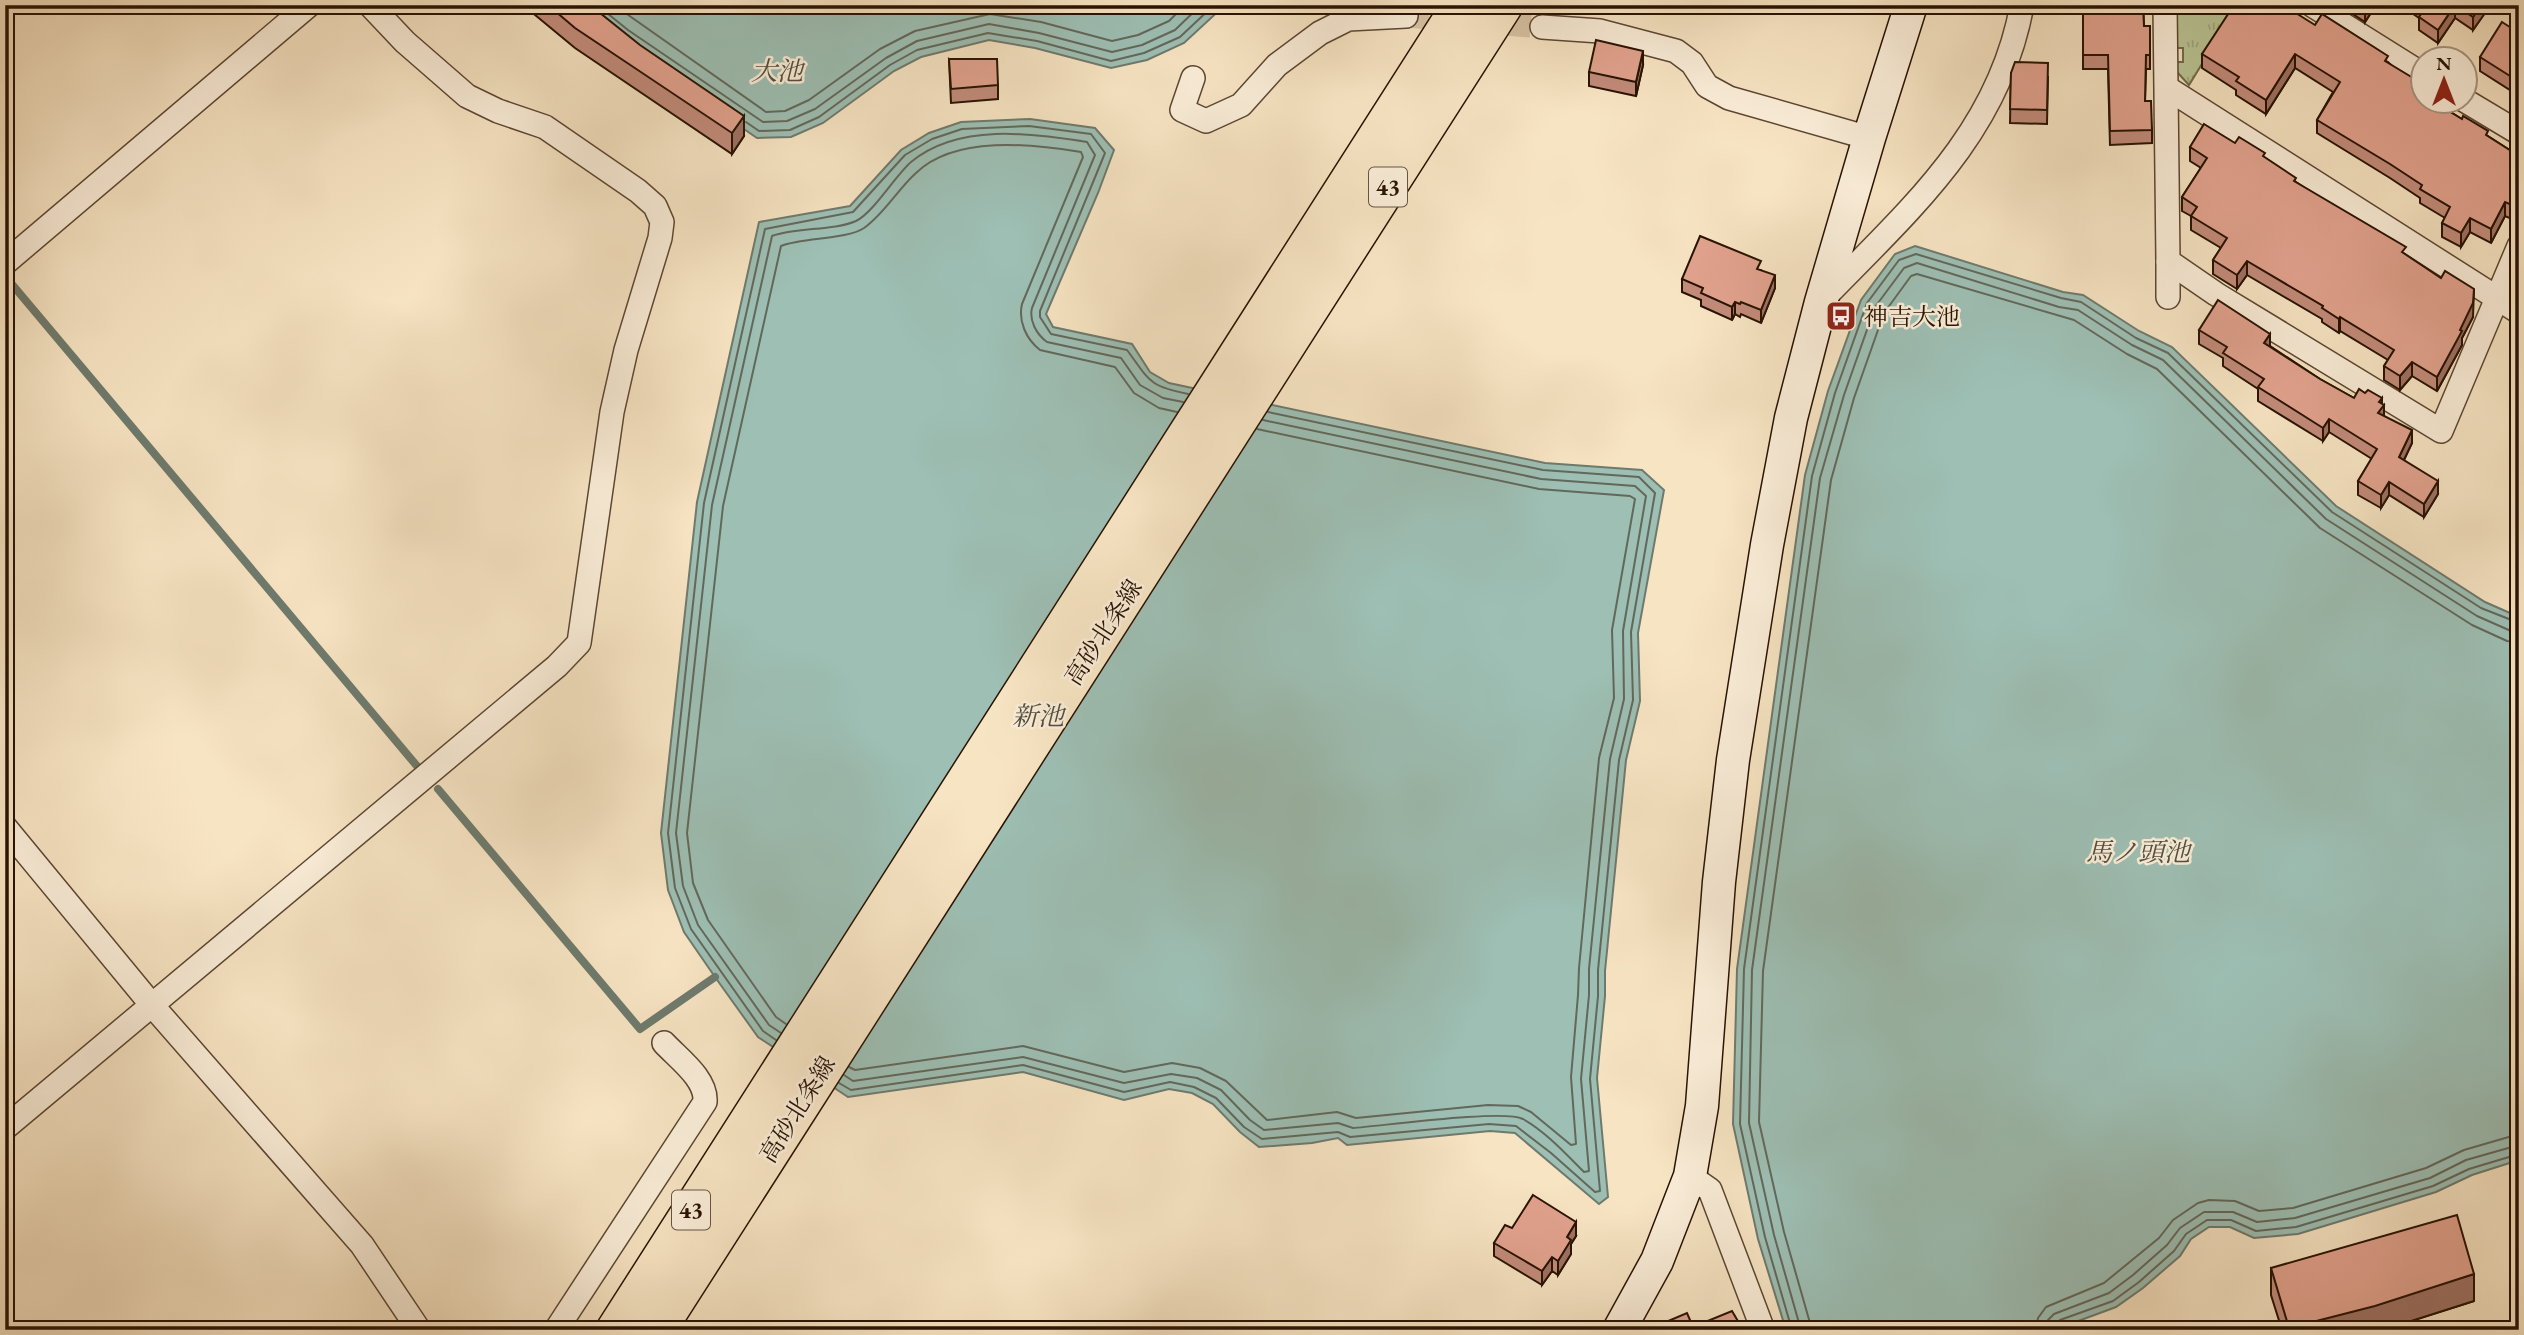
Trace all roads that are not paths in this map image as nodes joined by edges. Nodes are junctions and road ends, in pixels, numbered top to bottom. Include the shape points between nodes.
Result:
1 (309, 5) edge
2 (370, 5) edge
3 (1461, 5) edge
4 (1504, 5) edge
5 (1911, 5) edge
6 (2022, 5) edge
7 (2165, 5) edge
8 (2312, 5) edge
9 (1406, 16) tunnel mouth
10 (1542, 27) tunnel mouth
11 (2408, 65) edge
12 (1194, 78) dead end
13 (2167, 88) junction
14 (2478, 108) edge
15 (2519, 134) edge
16 (1869, 138) junction
17 (2519, 246) edge
18 (2168, 261) junction
19 (5, 263) edge
20 (2168, 297) dead end
21 (2498, 298) junction
22 (1821, 302) junction
23 (2519, 312) edge
24 (5, 827) edge
25 (151, 1004) junction
26 (664, 1044) dead end
27 (783, 1098) junction
28 (5, 1128) edge
29 (1690, 1176) junction
30 (419, 1330) edge
31 (556, 1330) edge
32 (615, 1330) edge
33 (657, 1330) edge
34 (1619, 1330) edge
35 (1763, 1330) edge

1 - 19 street
2 - 25 street via 467,96 555,133 638,191 655,206 662,222 612,412 579,643
3 - 27 main road, 高砂北条線 / 43 via 1244,344
4 - 27 main road, 高砂北条線 / 43 via 1272,368
5 - 16 street
6 - 22 street via 2003,71 1977,125 1945,171
7 - 13 street
8 - 11 street
9 - 12 street via 1348,19 1320,33 1277,65 1241,104 1206,121 1182,110
10 - 16 street via 1600,31 1676,51 1692,63 1707,86 1729,98
13 - 18 street
13 - 21 street
14 - 15 street
16 - 22 street
17 - 21 street
18 - 20 street
18 - 21 street via 2441,431
21 - 23 street
22 - 29 street via 1791,418 1733,760 1702,1106
24 - 25 street
25 - 28 street
25 - 30 street via 362,1245
26 - 31 street via 701,1082 705,1102
27 - 32 main road, 高砂北条線 / 43
27 - 33 main road, 高砂北条線 / 43
29 - 34 street via 1657,1261
29 - 35 street via 1710,1190

